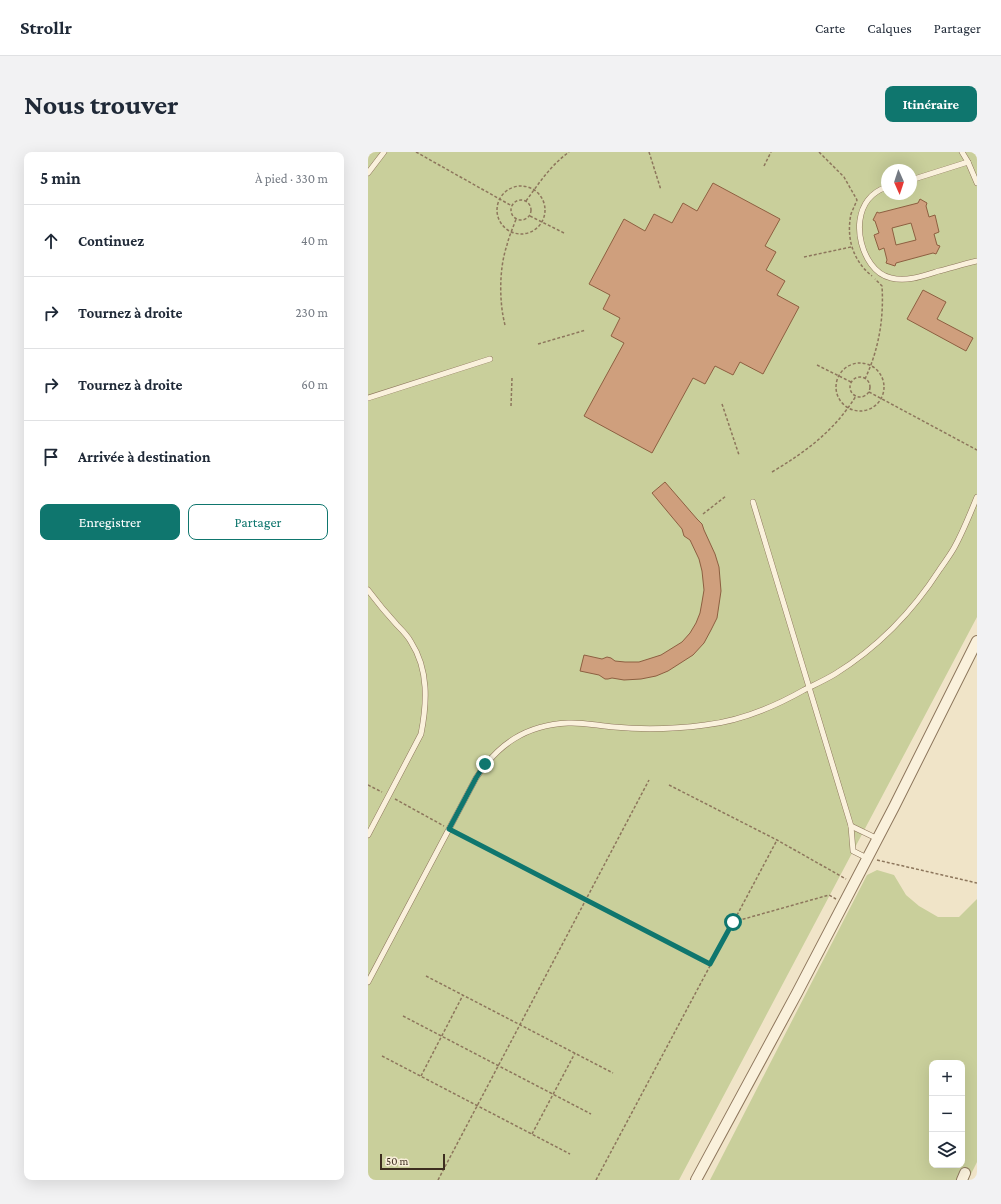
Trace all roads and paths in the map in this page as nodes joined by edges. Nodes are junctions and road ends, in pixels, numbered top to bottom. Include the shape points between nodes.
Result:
1 (384, 152) edge
2 (416, 152) edge
3 (569, 152) edge
4 (649, 152) edge
5 (771, 152) edge
6 (962, 152) edge
7 (968, 162) junction
8 (764, 166) dead end
9 (368, 173) edge
10 (917, 178) edge
11 (977, 183) edge
12 (881, 189) edge
13 (534, 190) junction
14 (661, 190) dead end
15 (500, 199) junction
16 (526, 200) junction
17 (512, 206) junction
18 (530, 216) junction
19 (516, 219) junction
20 (542, 222) junction
21 (512, 232) junction
22 (564, 233) dead end
23 (851, 247) dead end
24 (804, 257) dead end
25 (977, 261) edge
26 (505, 325) dead end
27 (586, 330) dead end
28 (538, 344) dead end
29 (490, 359) dead end
30 (817, 365) dead end
31 (839, 376) junction
32 (512, 378) dead end
33 (851, 382) junction
34 (869, 392) junction
35 (856, 396) junction
36 (368, 398) edge
37 (881, 398) junction
38 (722, 404) dead end
39 (511, 406) dead end
40 (848, 408) junction
41 (977, 450) edge
42 (739, 455) dead end
43 (772, 472) dead end
44 (726, 496) dead end
45 (977, 497) edge
46 (753, 502) dead end
47 (703, 514) dead end
48 (368, 590) edge
49 (977, 640) edge
50 (809, 688) junction
51 (649, 780) dead end
52 (669, 785) dead end
53 (404, 804) dead end
54 (851, 826) junction
55 (449, 829) junction
56 (368, 835) edge
57 (878, 839) junction
58 (777, 840) junction
59 (868, 858) junction
60 (854, 883) junction
61 (977, 883) edge
62 (586, 900) junction
63 (844, 903) junction
64 (733, 922) junction
65 (710, 964) junction
66 (426, 976) dead end
67 (368, 982) edge
68 (463, 995) junction
69 (403, 1016) dead end
70 (520, 1025) junction
71 (442, 1036) junction
72 (575, 1053) junction
73 (382, 1056) dead end
74 (498, 1066) junction
75 (613, 1073) dead end
76 (420, 1076) junction
77 (553, 1094) junction
78 (477, 1106) junction
79 (591, 1114) dead end
80 (532, 1134) junction
81 (570, 1154) dead end
82 (438, 1180) edge
83 (596, 1180) edge
84 (696, 1180) edge

1 - 9 lane
2 - 15 path
3 - 13 path via 546,173
4 - 14 path
5 - 8 path
6 - 7 lane
7 - 10 lane
7 - 11 lane
12 - 25 lane via 866,204 859,230 861,245 868,260 881,274 890,278 913,279
13 - 15 path via 528,187 515,187
13 - 16 path
13 - 20 path via 543,200 545,207
15 - 17 path
15 - 21 path via 498,218 501,224
16 - 17 path via 519,200
16 - 18 path via 532,209
17 - 19 path via 511,212
18 - 19 path
18 - 20 path
19 - 21 path
20 - 21 path via 526,234
20 - 22 path
21 - 26 path via 506,246 502,269 501,293
23 - 24 path
27 - 28 path
29 - 36 lane
30 - 31 path
31 - 33 path
31 - 37 path via 853,365 871,366 883,380
31 - 40 path via 837,394
32 - 39 path
33 - 34 path via 859,377 865,379 869,383
33 - 35 path via 850,389
34 - 35 path via 862,397
34 - 37 path
35 - 40 path
37 - 40 path via 867,410
37 - 41 path
38 - 42 path
40 - 43 path via 812,446
44 - 47 path
45 - 50 lane via 953,549 929,587 896,625 866,652 835,674
46 - 50 lane
48 - 56 lane via 411,641 422,668 426,698 421,734
49 - 57 street
50 - 54 lane
50 - 55 lane via 766,709 706,725 636,729 568,722 527,731 511,740 485,764
51 - 62 path
52 - 58 path
53 - 55 path
54 - 57 lane
54 - 59 lane via 853,851
55 - 62 path
55 - 67 lane
57 - 59 street
58 - 60 path
58 - 64 path
59 - 60 street
59 - 61 path
60 - 63 street
62 - 65 path
62 - 70 path
63 - 64 path via 829,895
63 - 84 street
64 - 65 path
65 - 83 path
66 - 68 path
68 - 70 path
68 - 71 path
69 - 71 path
70 - 72 path
70 - 74 path
71 - 74 path
71 - 76 path
72 - 75 path
72 - 77 path
73 - 76 path
74 - 77 path
74 - 78 path
76 - 78 path
77 - 79 path
77 - 80 path
78 - 80 path
78 - 82 path
80 - 81 path

